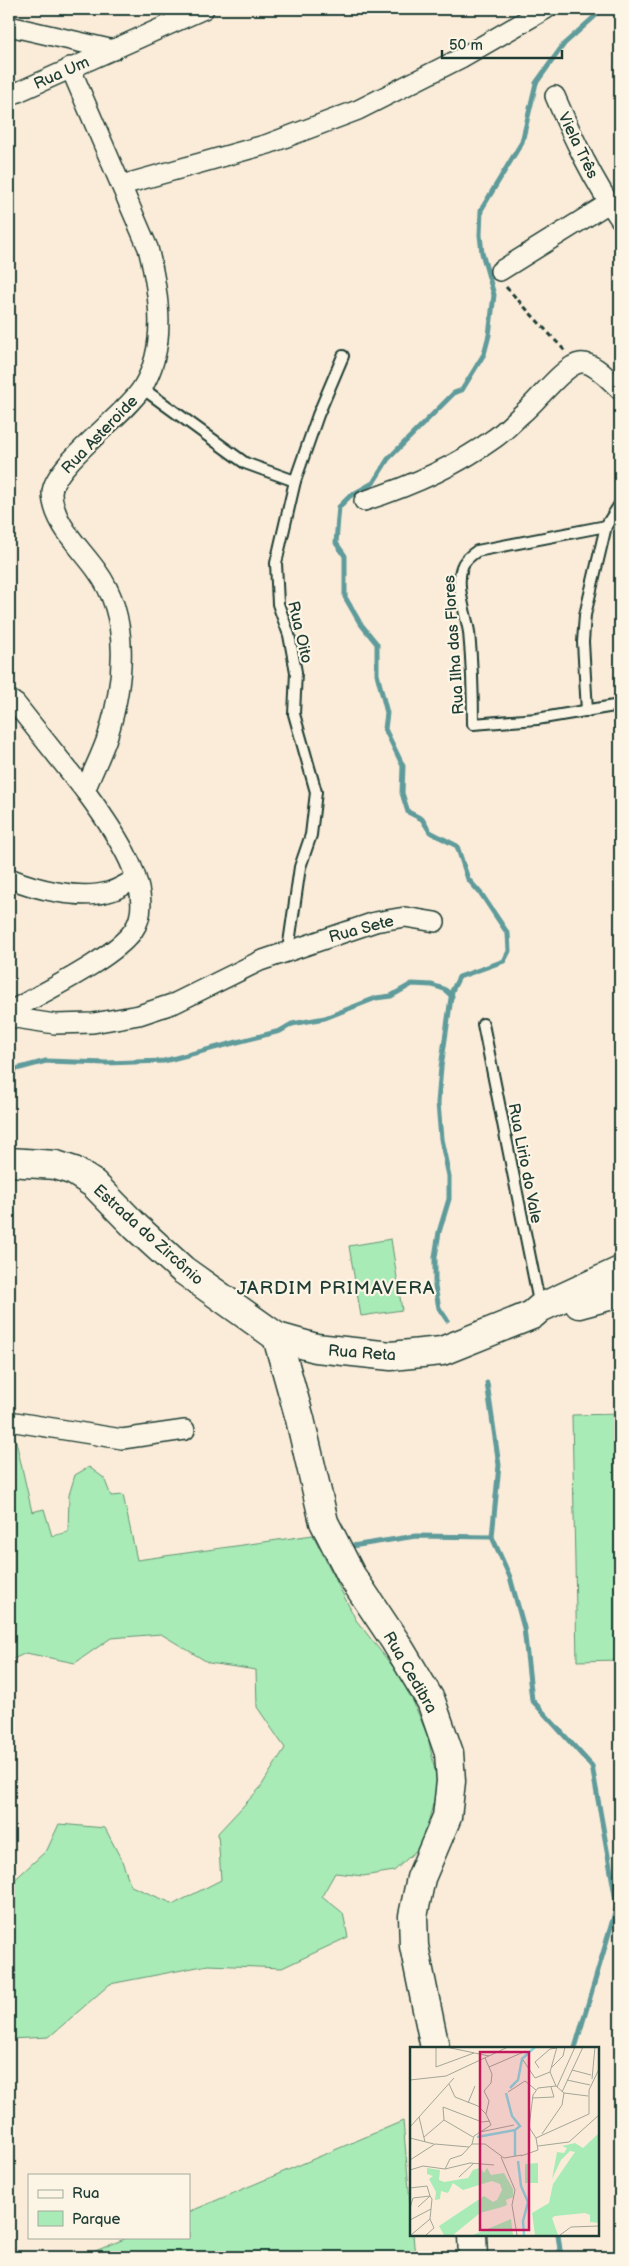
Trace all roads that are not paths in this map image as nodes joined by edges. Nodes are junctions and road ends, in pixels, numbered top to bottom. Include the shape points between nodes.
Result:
1 (204, 9) edge
2 (546, 9) edge
3 (9, 26) edge
4 (114, 50) junction
5 (70, 67) junction
6 (9, 96) edge
7 (555, 96) dead end
8 (122, 185) junction
9 (609, 204) junction
10 (620, 219) edge
11 (500, 271) road end
12 (343, 356) dead end
13 (142, 388) junction
14 (620, 390) edge
15 (295, 481) junction
16 (364, 501) dead end
17 (620, 504) edge
18 (606, 526) junction
19 (9, 699) edge
20 (620, 705) edge
21 (587, 710) junction
22 (85, 790) junction
23 (9, 878) edge
24 (136, 879) junction
25 (435, 922) dead end
26 (288, 950) junction
27 (9, 1012) edge
28 (9, 1017) edge
29 (484, 1024) dead end
30 (9, 1162) edge
31 (620, 1270) edge
32 (620, 1293) edge
33 (536, 1311) junction
34 (277, 1337) junction
35 (9, 1421) edge
36 (185, 1430) dead end
37 (435, 2047) edge
38 (472, 2236) edge
39 (473, 2257) edge

1 - 4 street, Rua Um
2 - 8 street via 461,58 358,110 268,144
3 - 4 street
4 - 5 street, Rua Um
5 - 6 street, Rua Um
5 - 8 street, Rua Asteroide
7 - 9 street, Viela Três
8 - 13 street, Rua Asteroide via 148,248 156,280 159,329 154,361
9 - 10 street, Viela Três
9 - 11 street
12 - 15 lane, Rua Oito
13 - 15 lane via 245,463
13 - 22 street, Rua Asteroide via 58,476 52,492 61,523 110,591 118,616 122,656 117,703
14 - 16 street via 589,365 582,362 572,366 495,438 449,467 406,488
15 - 26 lane, Rua Oito via 276,563 278,604 289,634 296,672 294,714 316,792 311,835 300,867
17 - 18 lane
18 - 21 lane via 583,642
18 - 21 lane, Rua Ilha das Flores via 477,551 462,567 460,582 473,676 473,724 537,719
19 - 22 street
20 - 21 lane
22 - 24 street via 122,848
23 - 24 street via 31,888 79,894 108,892
24 - 27 street via 140,902 139,919 133,931 112,951
25 - 26 street, Rua Sete via 405,917 374,922
26 - 28 street, Rua Sete via 175,1003 139,1014 94,1023 55,1024
29 - 33 lane, Rua Lirio do Vale
30 - 34 street, Estrada do Zircônio via 56,1165 74,1170 94,1184 183,1270
31 - 33 street, Rua Reta
32 - 33 street, Rua Reta via 542,1314
33 - 34 street, Rua Reta via 442,1351 391,1356 316,1348
34 - 37 street, Rua Cedibra via 324,1522 351,1575 432,1701 449,1753 451,1781 447,1817 421,1878 413,1916 414,1946
35 - 36 street via 122,1439
38 - 39 street

